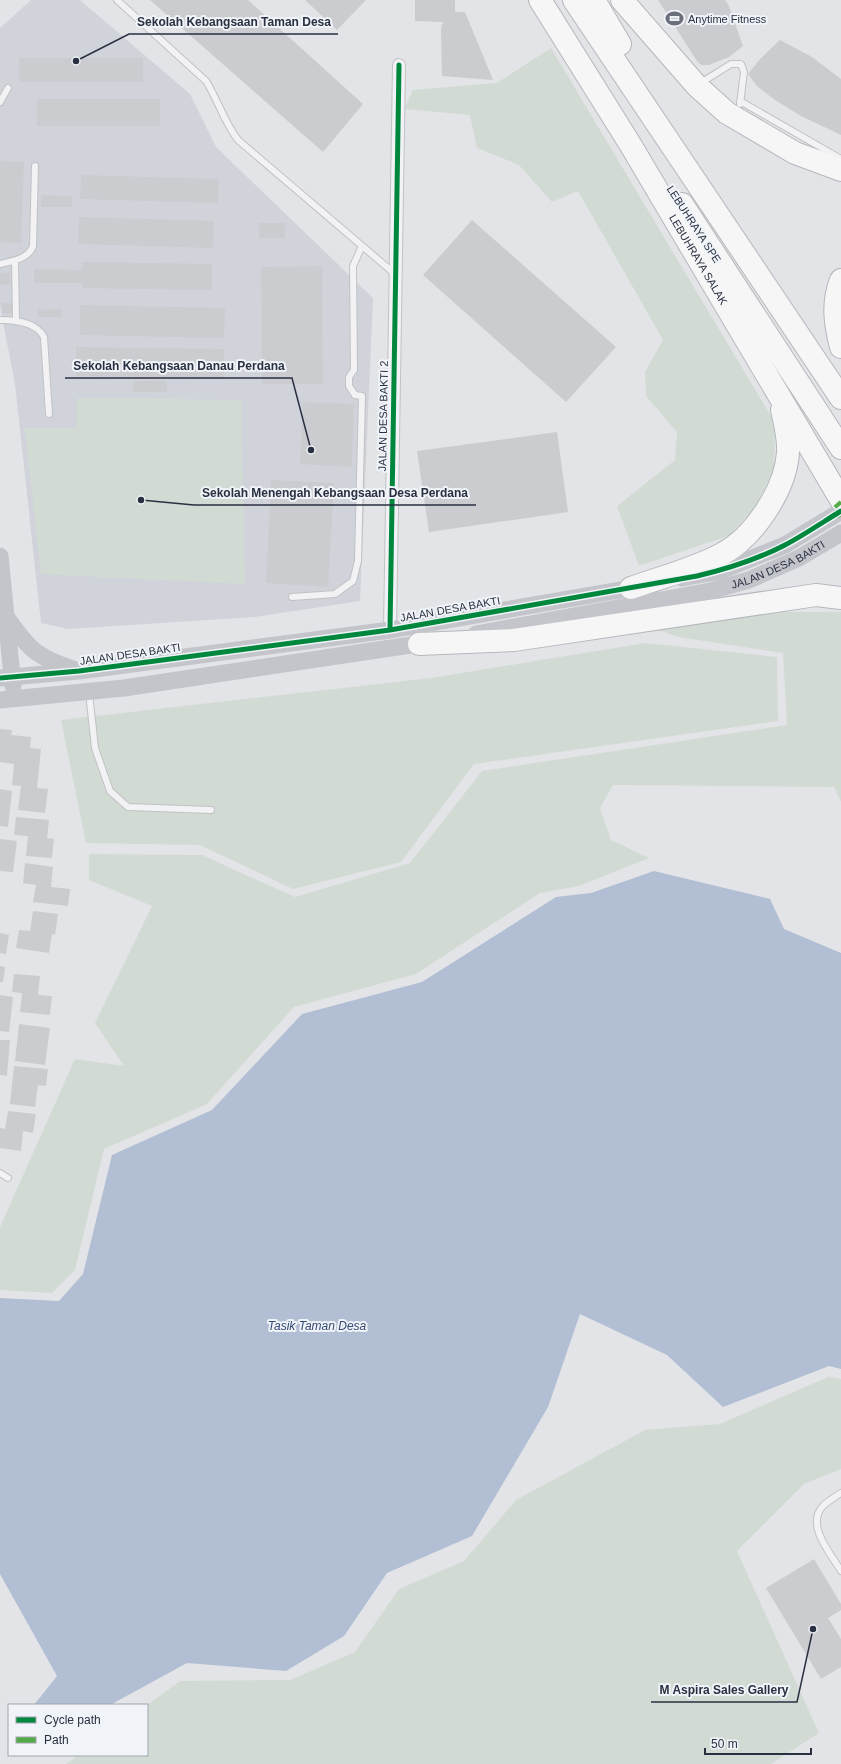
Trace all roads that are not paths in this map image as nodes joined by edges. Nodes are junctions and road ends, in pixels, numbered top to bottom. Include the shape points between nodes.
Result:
1 (117, 0) edge
2 (540, 0) edge
3 (547, 0) edge
4 (574, 0) edge
5 (594, 0) edge
6 (622, 0) edge
7 (399, 65) dead end
8 (696, 86) junction
9 (8, 88) dead end
10 (0, 102) edge
11 (738, 110) junction
12 (841, 159) edge
13 (35, 166) dead end
14 (841, 170) edge
15 (362, 246) junction
16 (15, 261) junction
17 (0, 264) edge
18 (396, 274) junction
19 (841, 280) edge
20 (0, 320) edge
21 (16, 320) junction
22 (841, 347) edge
23 (841, 392) edge
24 (777, 393) junction
25 (841, 398) edge
26 (49, 414) dead end
27 (841, 448) edge
28 (841, 500) edge
29 (841, 511) edge
30 (841, 533) edge
31 (0, 556) edge
32 (631, 588) junction
33 (292, 596) dead end
34 (841, 598) edge
35 (7, 618) junction
36 (390, 630) junction
37 (419, 644) junction
38 (78, 671) junction
39 (6, 677) edge
40 (88, 691) junction
41 (7, 699) edge
42 (211, 810) dead end
43 (0, 1174) edge
44 (8, 1178) dead end
45 (841, 1493) edge
46 (841, 1571) edge

1 - 15 lane via 206,81 238,140
2 - 24 highway, LEBUHRAYA SALAK via 630,144
3 - 27 highway, LEBUHRAYA SPE
4 - 25 highway
5 - 23 highway via 627,57
6 - 8 highway
7 - 18 street, JALAN DESA BAKTI 2
8 - 11 highway via 727,113
8 - 11 lane via 731,64 741,64 744,72
9 - 10 lane
11 - 12 lane
11 - 14 highway via 795,153
13 - 16 lane via 33,246 29,254
15 - 18 lane
15 - 33 lane via 353,266 354,370 348,377 349,386 355,395 362,396 358,561 353,581 335,594
16 - 17 lane
16 - 21 lane
18 - 36 street, JALAN DESA BAKTI 2
19 - 22 highway via 836,292 834,319
20 - 21 lane
21 - 26 lane via 38,329 44,337
24 - 28 highway, LEBUHRAYA SALAK
24 - 32 highway via 788,453 784,472 768,509 740,541 724,553 700,565
29 - 32 street, JALAN DESA BAKTI via 785,545 742,563 720,571
30 - 37 street, JALAN DESA BAKTI via 799,558 749,580 710,591
31 - 35 street
32 - 36 street, JALAN DESA BAKTI
34 - 37 highway via 816,595 514,640
35 - 38 street via 37,654 48,661
35 - 39 street
36 - 38 street, JALAN DESA BAKTI
37 - 40 street, JALAN DESA BAKTI via 132,687
38 - 39 street, JALAN DESA BAKTI
39 - 41 street
40 - 41 street, JALAN DESA BAKTI
40 - 42 lane via 95,748 110,791 128,807
43 - 44 lane
45 - 46 lane via 822,1507 817,1530

